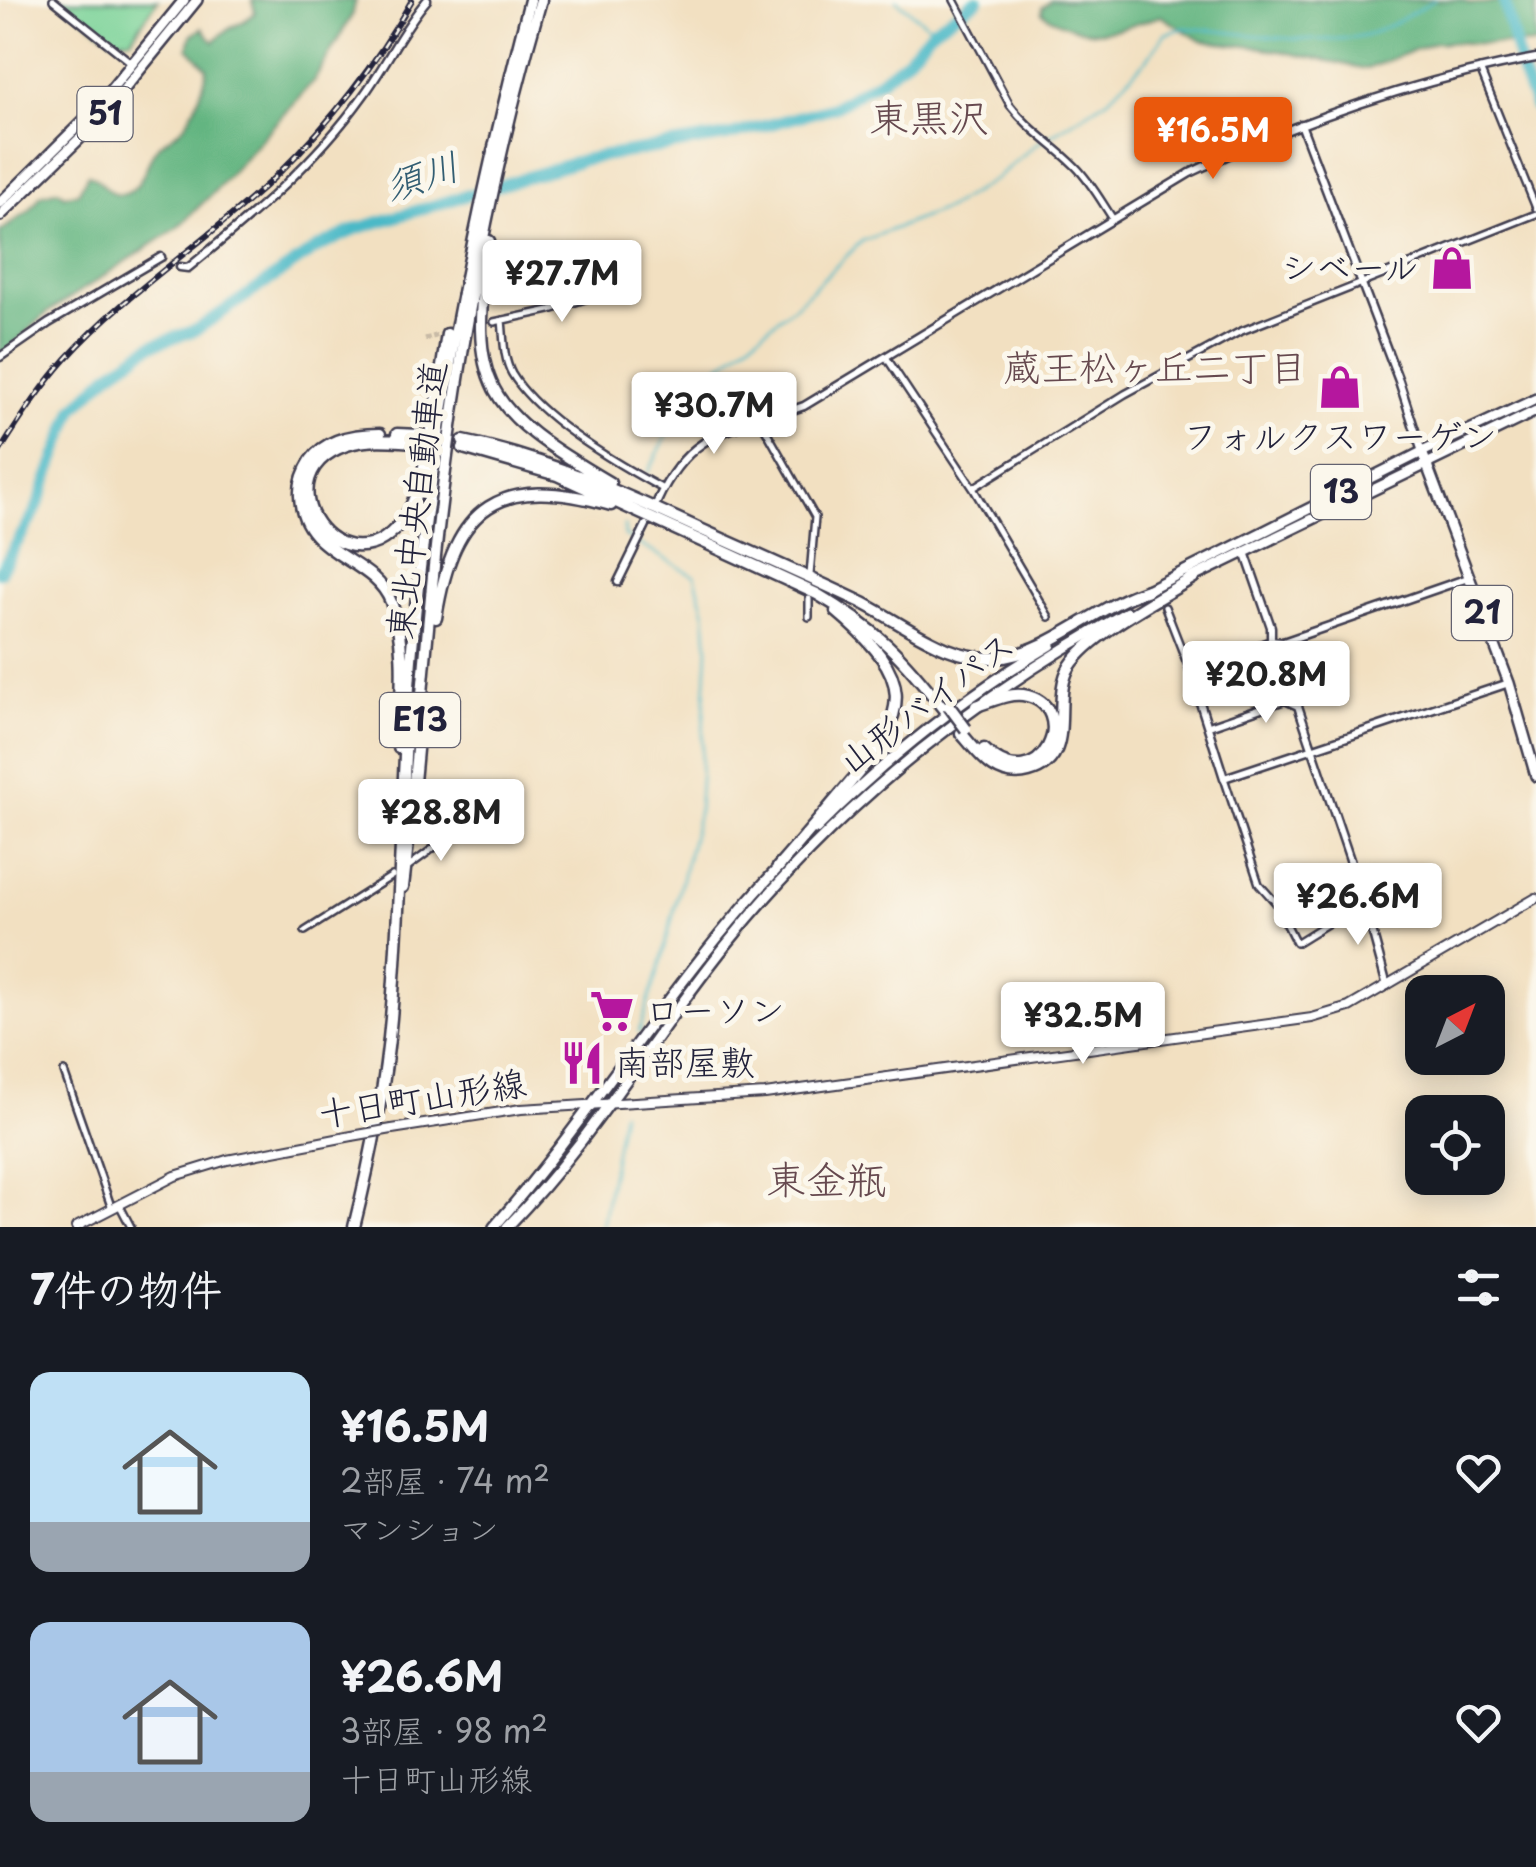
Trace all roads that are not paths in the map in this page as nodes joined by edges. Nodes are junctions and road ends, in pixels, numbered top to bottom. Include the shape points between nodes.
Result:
1 (53, 0) edge
2 (184, 0) edge
3 (197, 0) edge
4 (428, 0) edge
5 (530, 0) edge
6 (540, 0) edge
7 (954, 0) edge
8 (1534, 58) edge
9 (138, 68) junction
10 (1480, 69) junction
11 (506, 116) junction
12 (1301, 124) junction
13 (0, 203) edge
14 (1536, 212) edge
15 (0, 216) edge
16 (1113, 220) junction
17 (161, 258) dead end
18 (180, 267) dead end
19 (1362, 282) junction
20 (611, 292) dead end
21 (468, 293) junction
22 (502, 320) junction
23 (494, 322) dead end
24 (0, 357) edge
25 (886, 357) junction
26 (1536, 399) edge
27 (1536, 410) edge
28 (759, 418) junction
29 (463, 444) tunnel mouth
30 (1422, 452) junction
31 (1424, 464) junction
32 (973, 488) junction
33 (663, 489) junction
34 (657, 502) dead end
35 (638, 507) junction
36 (646, 524) dead end
37 (1244, 551) junction
38 (1194, 577) junction
39 (810, 578) junction
40 (1468, 578) junction
41 (618, 582) dead end
42 (1148, 590) junction
43 (813, 597) junction
44 (1165, 606) dead end
45 (809, 617) dead end
46 (1048, 617) dead end
47 (1271, 640) junction
48 (1190, 671) junction
49 (1509, 683) junction
50 (976, 706) junction
51 (947, 709) junction
52 (429, 716) tunnel mouth
53 (440, 720) dead end
54 (1208, 726) junction
55 (964, 731) junction
56 (1312, 748) junction
57 (1536, 776) edge
58 (1224, 778) junction
59 (410, 826) junction
60 (453, 834) dead end
61 (778, 867) junction
62 (400, 870) junction
63 (1536, 898) edge
64 (1364, 901) junction
65 (305, 931) dead end
66 (396, 954) junction
67 (1387, 986) junction
68 (64, 1072) dead end
69 (594, 1104) junction
70 (607, 1106) junction
71 (116, 1208) junction
72 (76, 1227) edge
73 (131, 1227) edge
74 (354, 1227) edge
75 (494, 1227) edge
76 (508, 1227) edge

1 - 9 street
2 - 9 main road, 51
3 - 9 main road, 51
4 - 18 street via 364,95 300,170 188,268
5 - 11 highway, 東北中央自動車道 / E13
6 - 11 highway, 東北中央自動車道 / E13
7 - 16 street via 1010,105 1092,185
8 - 10 street
9 - 13 main road, 51
9 - 15 main road, 51 via 76,144
10 - 12 street
10 - 14 street
11 - 21 highway, 東北中央自動車道 / E13
11 - 21 highway, 東北中央自動車道 / E13 via 474,233
12 - 16 street via 1190,173
12 - 19 street
14 - 19 street
16 - 25 street
17 - 24 street
19 - 30 street
19 - 32 street via 1205,350
20 - 22 street
21 - 35 highway via 484,366 510,414
21 - 59 highway, 東北中央自動車道 / E13
21 - 62 highway, 東北中央自動車道 / E13 via 420,565
21 - 62 highway via 409,511 396,529 358,546 336,542 319,528 306,494 322,459 355,443 417,438 364,434 338,440 318,450 299,487 311,531 374,580 390,598 397,623
22 - 23 street
22 - 33 street via 512,374 538,408
25 - 28 street via 804,406
25 - 32 street
26 - 30 main road, 山形バイパス / 13
27 - 31 main road, 山形バイパス / 13
28 - 33 street via 694,448
28 - 39 street via 815,516
29 - 35 highway
30 - 31 main road, 21
30 - 42 main road, 山形バイパス / 13
31 - 37 main road, 山形バイパス / 13
31 - 40 main road, 21
32 - 46 street
33 - 34 street
35 - 39 highway
35 - 43 highway
35 - 59 highway via 528,493 489,508 464,531 441,586
36 - 41 street
37 - 38 main road, 山形バイパス / 13
37 - 47 street
38 - 50 main road, 山形バイパス / 13 via 1072,643
38 - 55 highway via 1089,645 1069,667 1058,746 1042,767 1002,772
39 - 42 highway via 946,649 988,657 1038,645
39 - 51 highway via 896,642
40 - 47 street via 1283,642
40 - 49 main road, 21
42 - 61 main road, 山形バイパス / 13 via 959,706 869,778
43 - 45 street
43 - 51 highway via 880,636
43 - 61 highway via 880,654 891,675 896,712 880,747
44 - 48 street
47 - 48 street
48 - 54 street
49 - 56 street
49 - 57 main road, 21
50 - 55 highway via 1007,696 1036,700 1053,724 1048,750 1036,761 1006,764
50 - 70 main road, 山形バイパス / 13 via 857,802 784,876
51 - 55 highway, bridge
52 - 53 street
54 - 56 street via 1290,700
54 - 58 street
56 - 58 street
56 - 64 street
58 - 64 street via 1259,884 1296,943
59 - 66 highway, 東北中央自動車道 / E13
60 - 62 street
61 - 69 main road, 山形バイパス / 13
62 - 65 street
62 - 66 highway, 東北中央自動車道 / E13
63 - 67 main road, 十日町山形線
64 - 67 street
66 - 74 highway, 東北中央自動車道 / E13 via 385,1067
67 - 70 main road, 十日町山形線 via 1349,1007 1297,1020 764,1094
68 - 71 street
69 - 70 main road, 十日町山形線
69 - 71 main road, 十日町山形線, bridge via 521,1110 227,1160 175,1176
69 - 75 main road, 山形バイパス / 13
70 - 76 main road, 山形バイパス / 13
71 - 72 main road, 十日町山形線
71 - 73 street

